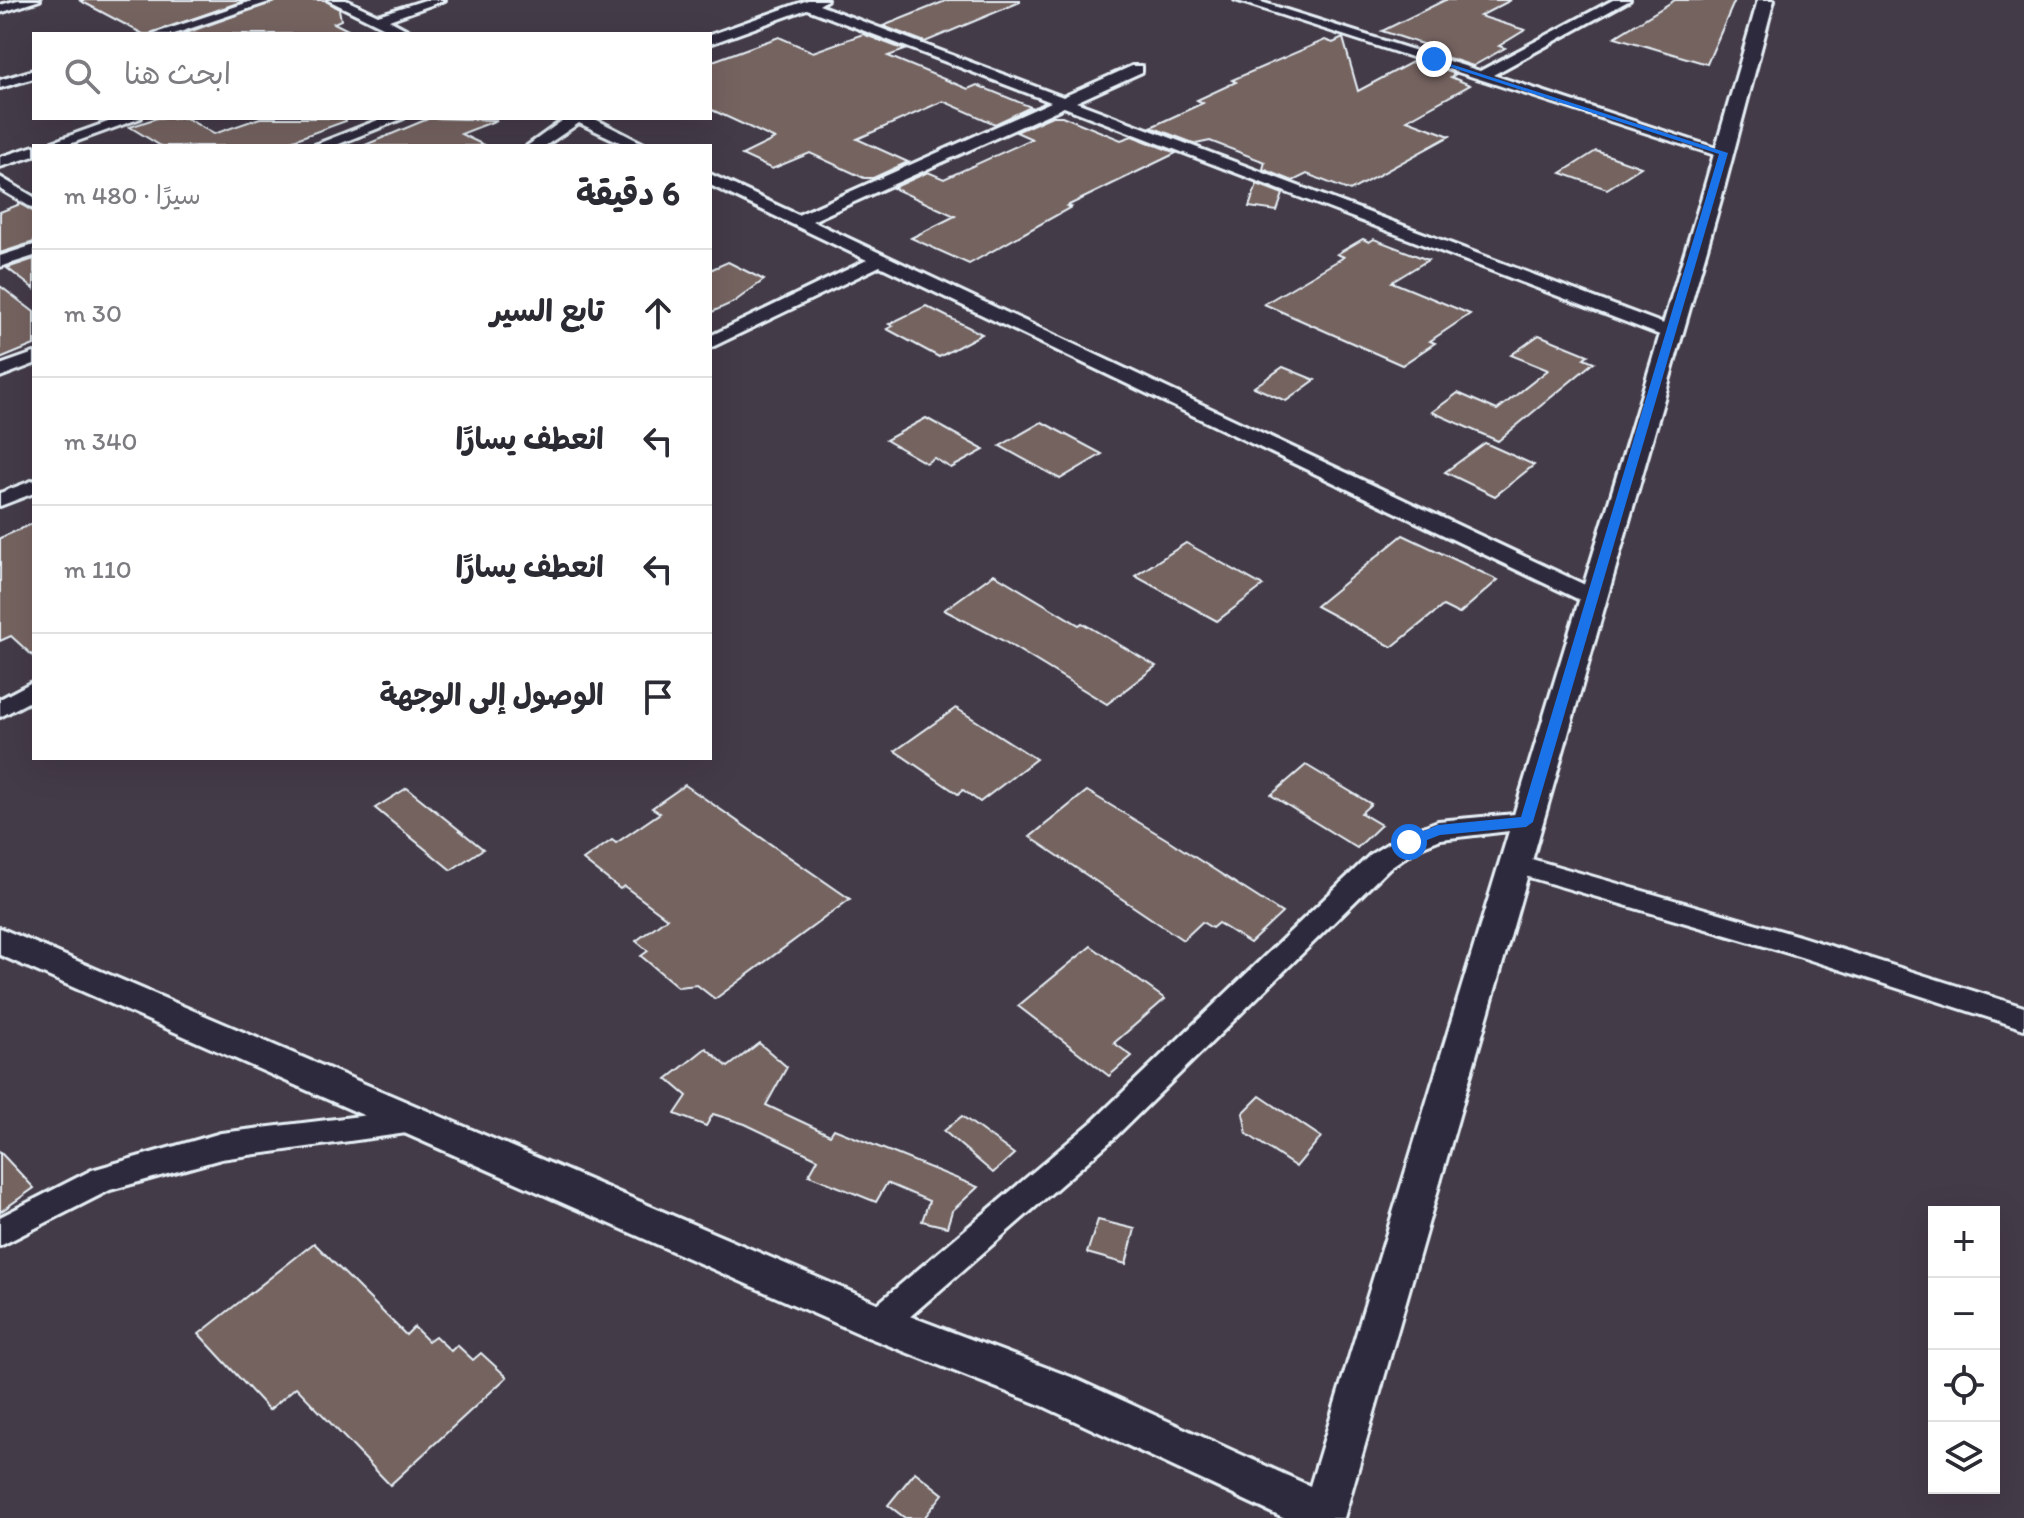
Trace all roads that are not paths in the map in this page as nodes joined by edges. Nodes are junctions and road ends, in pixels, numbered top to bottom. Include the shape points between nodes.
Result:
1 (33, 0) edge
2 (268, 0) edge
3 (335, 0) edge
4 (438, 0) edge
5 (1242, 0) edge
6 (1623, 0) edge
7 (1766, 0) edge
8 (814, 2) edge
9 (0, 9) edge
10 (378, 19) junction
11 (166, 32) edge
12 (398, 32) edge
13 (712, 39) edge
14 (1137, 69) dead end
15 (32, 75) edge
16 (1483, 75) junction
17 (0, 84) edge
18 (1061, 102) junction
19 (128, 120) edge
20 (392, 120) edge
21 (576, 120) edge
22 (583, 120) edge
23 (55, 144) edge
24 (326, 144) edge
25 (538, 144) edge
26 (636, 144) edge
27 (32, 152) edge
28 (1723, 153) junction
29 (0, 162) edge
30 (712, 180) edge
31 (0, 182) edge
32 (730, 189) junction
33 (712, 197) edge
34 (32, 203) edge
35 (798, 221) junction
36 (32, 251) edge
37 (880, 260) junction
38 (0, 262) edge
39 (1671, 333) junction
40 (712, 342) edge
41 (32, 359) edge
42 (0, 371) edge
43 (32, 487) edge
44 (0, 500) edge
45 (1592, 597) junction
46 (32, 690) edge
47 (0, 709) edge
48 (1526, 822) junction
49 (1514, 863) junction
50 (0, 941) edge
51 (2024, 1018) edge
52 (419, 1121) junction
53 (0, 1232) edge
54 (879, 1323) junction
55 (1322, 1516) edge

1 - 9 street
2 - 11 street
3 - 10 street
4 - 10 street
5 - 16 street
6 - 16 street
7 - 28 street
8 - 13 street
8 - 18 street
10 - 12 street
14 - 18 street
15 - 17 street
16 - 28 street
18 - 35 street
18 - 39 street
19 - 23 street
20 - 24 street
21 - 25 street
22 - 26 street
27 - 29 street
28 - 39 street
30 - 32 street
31 - 34 street
32 - 33 street
32 - 35 street
35 - 37 street
36 - 38 street
37 - 40 street
37 - 45 street
39 - 45 street
41 - 42 street
43 - 44 street
45 - 48 street
46 - 47 street
48 - 49 street
48 - 54 street via 1438,830 1380,861 1102,1131
49 - 51 street
49 - 55 street
50 - 52 street
52 - 53 street via 221,1146 103,1179
52 - 54 street
54 - 55 street via 1056,1391

